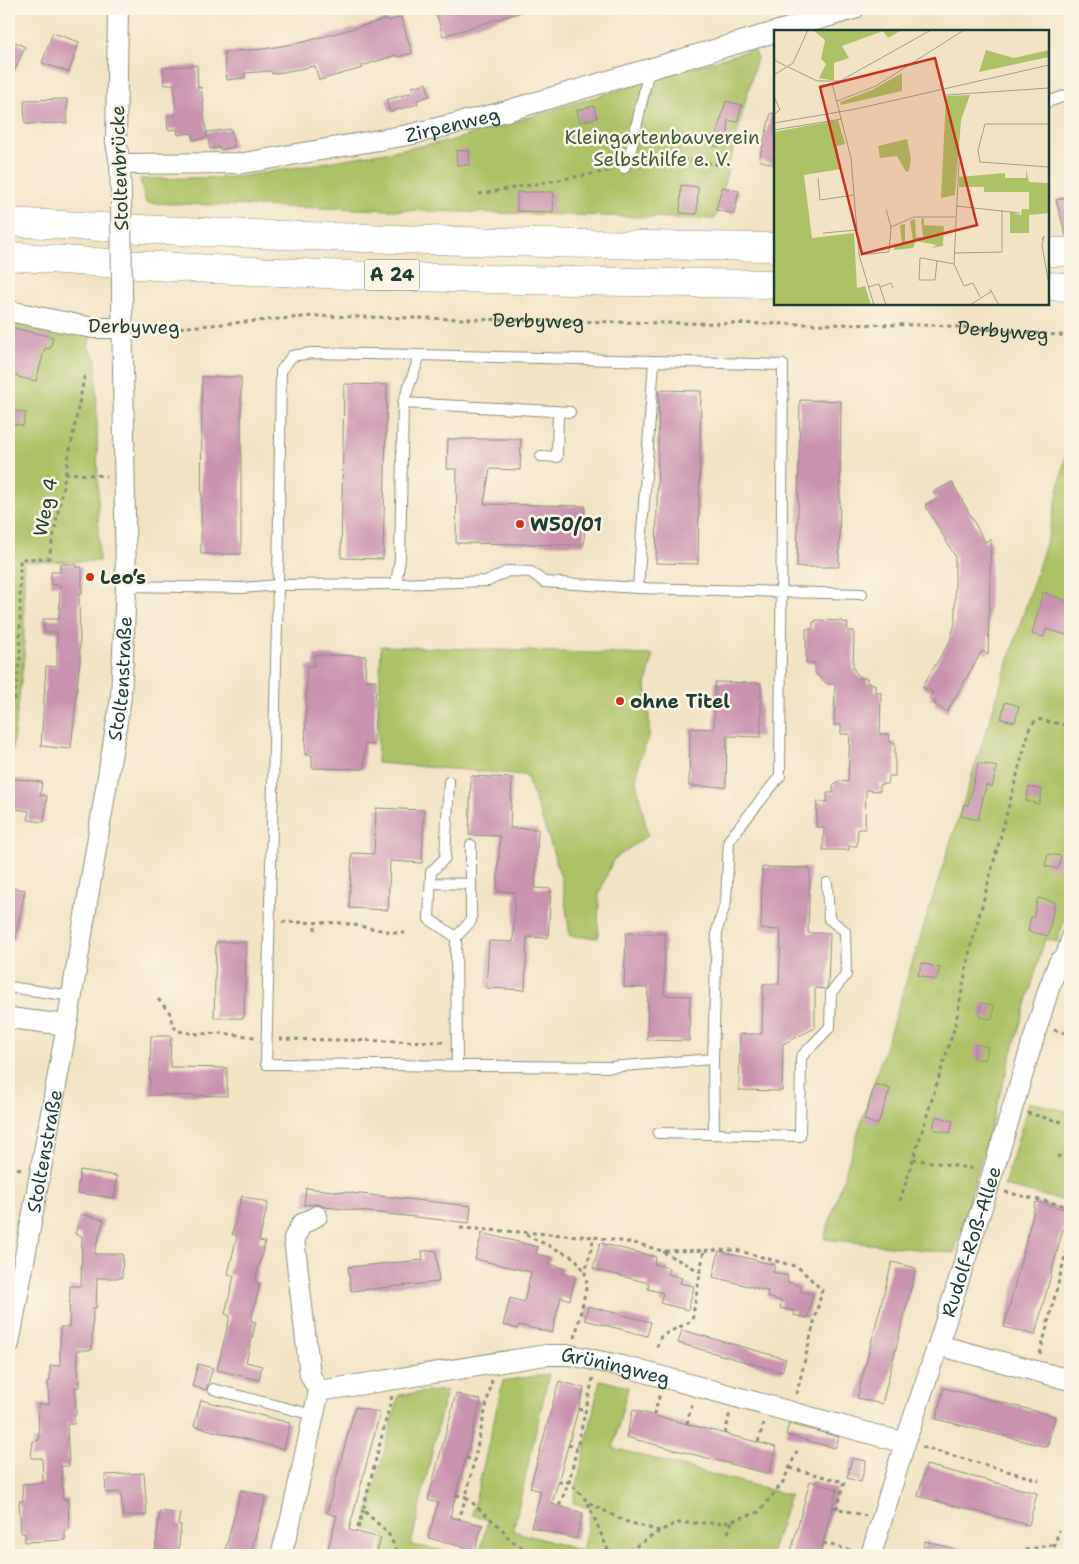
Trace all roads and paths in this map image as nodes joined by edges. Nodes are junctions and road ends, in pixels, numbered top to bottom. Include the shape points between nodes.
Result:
1 (118, 9) edge
2 (854, 9) edge
3 (823, 25) edge
4 (790, 30) edge
5 (774, 33) edge
6 (649, 70) junction
7 (1070, 94) edge
8 (1049, 102) edge
9 (630, 154) junction
10 (120, 164) junction
11 (725, 165) dead end
12 (624, 168) joint
13 (479, 194) dead end
14 (9, 222) edge
15 (774, 247) edge
16 (1049, 252) edge
17 (1070, 252) edge
18 (9, 256) edge
19 (774, 284) edge
20 (1049, 286) edge
21 (1070, 286) edge
22 (9, 311) edge
23 (124, 328) junction
24 (1070, 336) edge
25 (420, 355) junction
26 (654, 361) junction
27 (85, 373) dead end
28 (403, 403) junction
29 (558, 412) junction
30 (570, 412) dead end
31 (541, 456) dead end
32 (65, 473) junction
33 (125, 477) junction
34 (396, 584) junction
35 (278, 585) junction
36 (126, 586) junction
37 (638, 588) junction
38 (780, 591) junction
39 (862, 594) dead end
40 (9, 702) edge
41 (1070, 726) edge
42 (449, 782) dead end
43 (472, 845) dead end
44 (431, 883) junction
45 (827, 883) dead end
46 (471, 884) junction
47 (269, 922) junction
48 (315, 922) junction
49 (1070, 927) edge
50 (315, 930) dead end
51 (406, 932) dead end
52 (456, 937) junction
53 (1065, 963) edge
54 (9, 987) edge
55 (72, 996) junction
56 (158, 999) dead end
57 (9, 1018) edge
58 (67, 1025) junction
59 (266, 1039) junction
60 (456, 1042) junction
61 (712, 1059) junction
62 (457, 1066) junction
63 (1012, 1110) junction
64 (1069, 1124) edge
65 (658, 1133) dead end
66 (714, 1134) junction
67 (1070, 1136) edge
68 (1070, 1152) edge
69 (1057, 1157) dead end
70 (913, 1159) junction
71 (991, 1180) junction
72 (900, 1201) dead end
73 (1070, 1207) edge
74 (317, 1216) dead end
75 (460, 1228) dead end
76 (524, 1233) junction
77 (594, 1237) junction
78 (1070, 1237) edge
79 (704, 1250) junction
80 (662, 1252) junction
81 (585, 1272) junction
82 (701, 1272) junction
83 (9, 1339) edge
84 (938, 1345) junction
85 (657, 1347) dead end
86 (571, 1355) junction
87 (597, 1361) junction
88 (496, 1362) junction
89 (1036, 1372) junction
90 (397, 1378) junction
91 (1070, 1380) edge
92 (213, 1389) dead end
93 (319, 1390) junction
94 (578, 1409) dead end
95 (586, 1411) junction
96 (792, 1412) junction
97 (313, 1415) junction
98 (476, 1422) dead end
99 (482, 1423) junction
100 (905, 1443) junction
101 (568, 1445) dead end
102 (577, 1447) junction
103 (798, 1450) dead end
104 (466, 1458) dead end
105 (474, 1460) junction
106 (790, 1468) junction
107 (1039, 1480) dead end
108 (558, 1482) dead end
109 (569, 1482) junction
110 (456, 1495) dead end
111 (466, 1497) junction
112 (588, 1502) junction
113 (559, 1506) dead end
114 (832, 1507) dead end
115 (837, 1509) junction
116 (363, 1510) junction
117 (459, 1519) dead end
118 (882, 1520) junction
119 (732, 1521) junction
120 (358, 1528) dead end
121 (1060, 1530) dead end
122 (660, 1531) junction
123 (728, 1533) dead end
124 (823, 1543) dead end
125 (1056, 1544) junction
126 (529, 1552) junction
127 (549, 1554) edge
128 (866, 1554) edge
129 (281, 1555) edge
130 (399, 1555) edge
131 (512, 1555) edge
132 (562, 1555) edge
133 (610, 1555) edge
134 (622, 1555) edge
135 (1002, 1555) edge
136 (1052, 1555) edge

1 - 10 street, Stoltenbrücke via 116,142
2 - 3 street, Zirpenweg
3 - 4 street, Zirpenweg
5 - 6 street, Zirpenweg
6 - 9 lane
6 - 10 street, Zirpenweg via 496,114 381,140 244,164
7 - 8 lane
9 - 11 path
9 - 12 lane
10 - 23 street, Stoltenbrücke, bridge
12 - 13 path
14 - 15 highway, A 24 via 282,236
16 - 17 highway
18 - 19 highway, A 24 via 288,272 587,282
20 - 21 highway
22 - 23 street, Derbyweg via 93,328
23 - 24 path, Derbyweg via 154,330 314,316 935,325
23 - 33 street, Stoltenstraße
25 - 26 lane
25 - 28 lane
25 - 35 lane via 311,353 292,356 281,371
26 - 37 lane
26 - 38 lane via 783,365
27 - 32 path, Weg 4
28 - 29 lane
28 - 34 lane via 400,559
29 - 30 lane
29 - 31 lane via 556,457
32 - 33 path
32 - 40 path, Weg 4 via 49,558 20,559 20,658 14,703
33 - 36 street, Stoltenstraße
34 - 35 lane
34 - 37 lane via 488,581 508,571 531,572 544,582
35 - 36 lane via 242,588
35 - 47 lane
36 - 55 street, Stoltenstraße via 121,697
37 - 38 lane
38 - 39 lane
38 - 61 lane via 780,776 730,840 726,901 717,930
41 - 70 path via 1037,719 1030,727 970,950 955,1026
42 - 44 lane via 445,858 431,872
43 - 46 lane
44 - 46 lane
44 - 52 lane via 429,919
45 - 66 lane via 829,919 845,931 846,975 831,993 830,1028 801,1057 800,1136
46 - 52 lane via 471,921
47 - 48 path
47 - 59 lane
48 - 50 path
48 - 51 path
49 - 53 lane, Rudolf-Roß-Allee
52 - 60 lane
53 - 63 street, Rudolf-Roß-Allee via 1049,988
54 - 55 lane
55 - 58 street, Stoltenstraße
56 - 59 path via 170,1014 177,1031 198,1034 221,1032
57 - 58 street
58 - 83 street, Stoltenstraße
59 - 60 path
59 - 62 lane via 266,1064
60 - 62 lane
61 - 62 lane via 610,1067
61 - 66 lane
63 - 64 path
63 - 71 street, Rudolf-Roß-Allee
64 - 67 path
65 - 66 lane
68 - 69 path
70 - 71 path
70 - 72 path
71 - 73 path
71 - 84 street, Rudolf-Roß-Allee
74 - 93 street via 302,1224 294,1238 310,1376
75 - 76 path
76 - 77 path
76 - 81 path via 575,1258
77 - 80 path via 639,1244
77 - 81 path
78 - 89 path
79 - 80 path
79 - 82 path
79 - 96 path via 736,1250 798,1268 822,1290
80 - 82 path
81 - 86 path via 587,1284
82 - 85 path via 692,1321 661,1336
84 - 89 street
84 - 100 street, Rudolf-Roß-Allee
86 - 87 street, Grüningweg
86 - 88 street, Grüningweg
87 - 95 path
87 - 96 street, Grüningweg
88 - 90 street, Grüningweg
88 - 99 path
89 - 91 street
90 - 93 street, Grüningweg
90 - 116 path
92 - 97 lane
93 - 97 street
94 - 95 path
95 - 102 path
96 - 100 street, Grüningweg
97 - 129 street
98 - 99 path
99 - 105 path
100 - 107 path
100 - 118 street, Rudolf-Roß-Allee
101 - 102 path
102 - 109 path
103 - 106 path
104 - 105 path
105 - 111 path
106 - 115 path via 844,1482
106 - 119 path via 760,1512
108 - 109 path
109 - 112 path
109 - 113 path
110 - 111 path
111 - 117 path
111 - 126 path via 502,1528 509,1539
112 - 122 path via 624,1521
112 - 133 path
114 - 115 path
115 - 118 path
116 - 120 path
116 - 130 path via 388,1533
118 - 128 street, Rudolf-Roß-Allee
119 - 122 path via 676,1523
119 - 123 path
121 - 125 path
122 - 134 path
124 - 128 path
125 - 135 path
125 - 136 path
126 - 127 path
126 - 131 path
127 - 132 path

